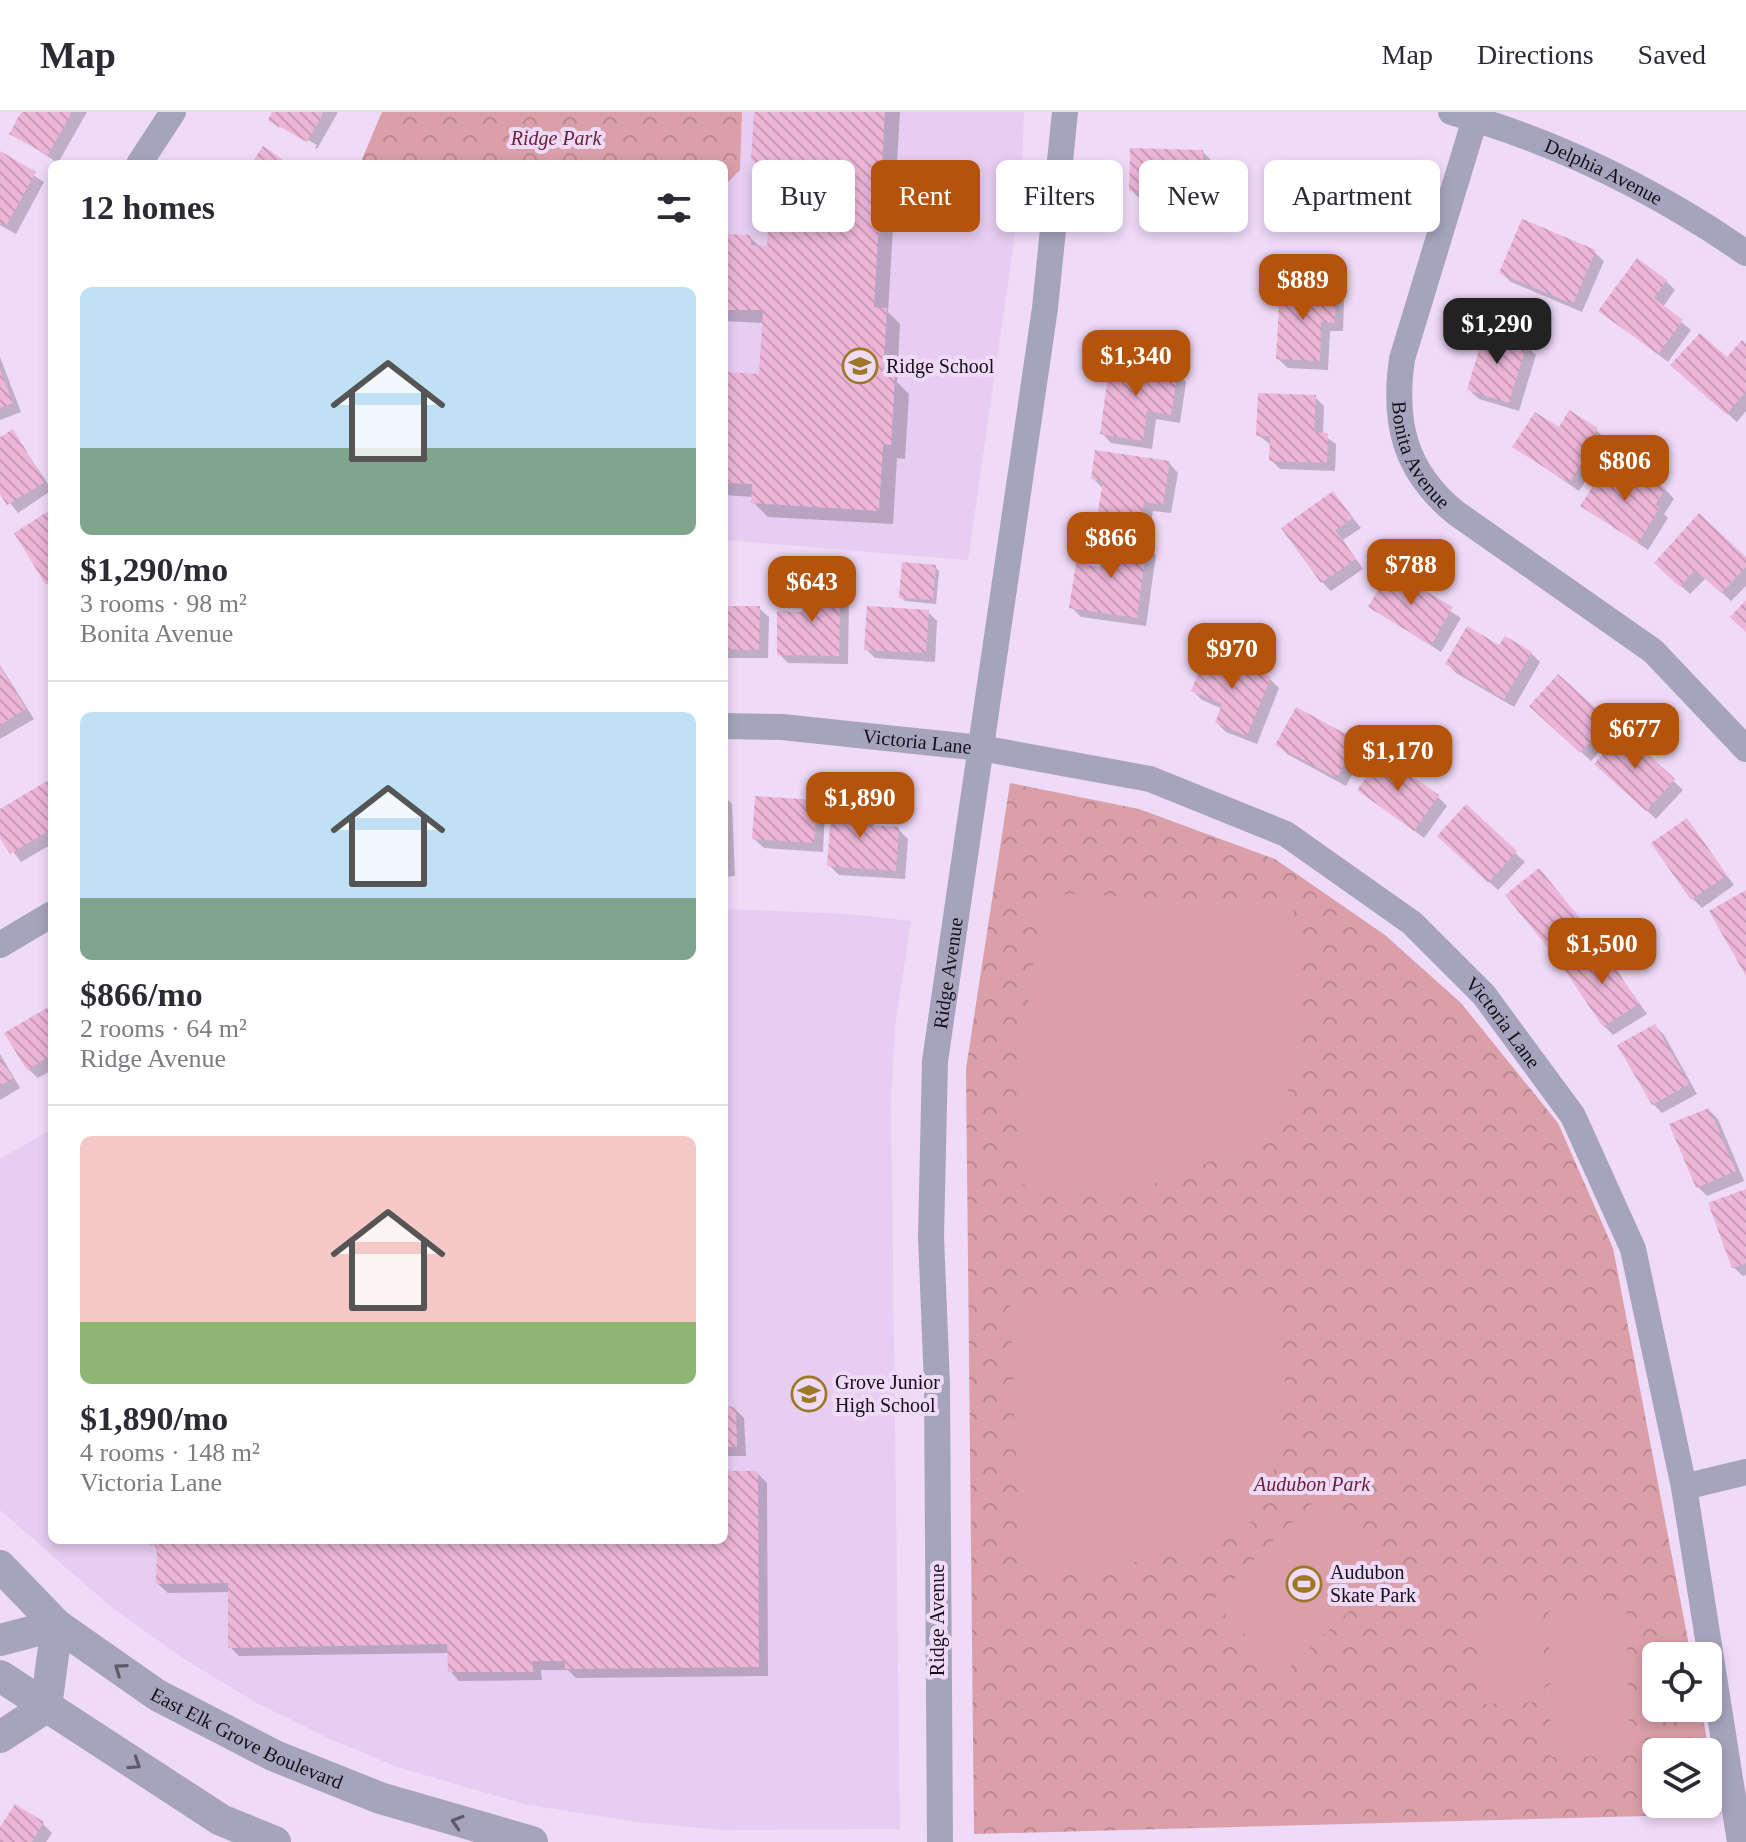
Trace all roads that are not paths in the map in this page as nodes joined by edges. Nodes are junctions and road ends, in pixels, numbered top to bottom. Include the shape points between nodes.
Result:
1 (173, 112) edge
2 (1065, 112) edge
3 (1463, 116) edge
4 (142, 160) edge
5 (1746, 253) edge
6 (728, 726) edge
7 (981, 748) junction
8 (1746, 749) edge
9 (48, 916) edge
10 (0, 945) edge
11 (1746, 1472) edge
12 (1684, 1487) junction
13 (0, 1566) edge
14 (57, 1625) junction
15 (0, 1640) edge
16 (0, 1676) edge
17 (46, 1707) junction
18 (0, 1737) edge
19 (275, 1842) edge
20 (532, 1842) edge
21 (940, 1842) edge
22 (1740, 1842) edge

1 - 4 street
2 - 7 street, Ridge Avenue via 1045,308
3 - 5 street, Delphia Avenue via 1590,162
3 - 8 street, Bonita Avenue via 1397,393 1399,422 1418,471 1434,495 1456,513 1653,651
6 - 7 street, Victoria Lane
7 - 12 street, Victoria Lane via 1150,779 1286,834 1412,923 1484,995 1573,1116 1633,1249
7 - 21 street, Ridge Avenue via 935,1061 931,1153
9 - 10 street
11 - 12 street
12 - 22 street, Victoria Lane
13 - 14 street, East Elk Grove Boulevard
14 - 15 street
14 - 17 street
20 -> 14 street, East Elk Grove Boulevard via 380,1798 275,1756 157,1695
16 - 17 street
17 - 18 street
17 -> 19 street via 221,1820

